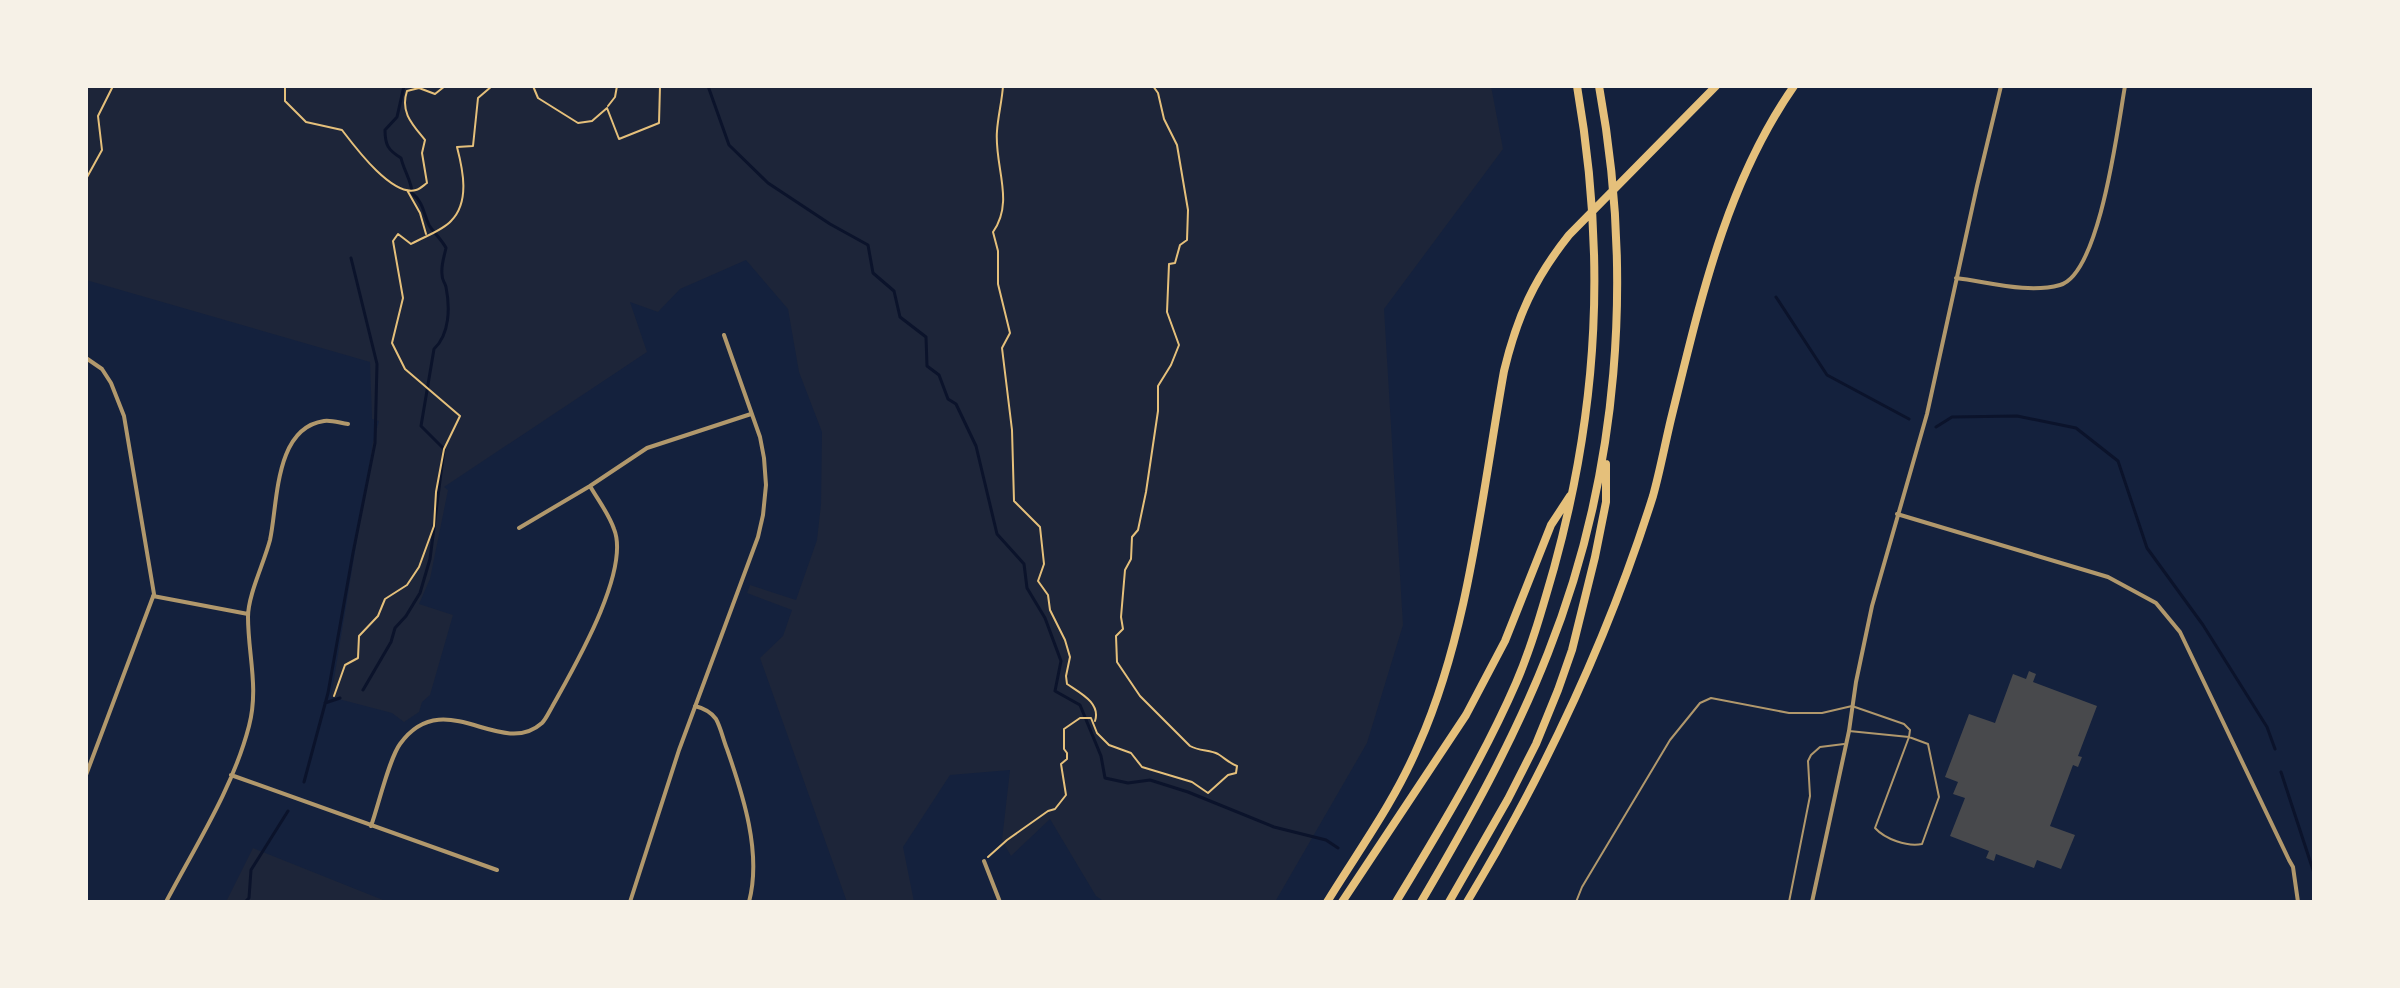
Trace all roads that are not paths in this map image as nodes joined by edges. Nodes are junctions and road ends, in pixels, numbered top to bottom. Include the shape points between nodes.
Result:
1 (1577, 86) edge
2 (1599, 86) edge
3 (1716, 86) edge
4 (1794, 86) edge
5 (2001, 86) edge
6 (2125, 86) edge
7 (1956, 278) junction
8 (724, 335) dead end
9 (86, 358) edge
10 (751, 414) junction
11 (348, 424) dead end
12 (1605, 446) junction
13 (590, 486) junction
14 (1575, 488) junction
15 (1897, 514) junction
16 (519, 528) dead end
17 (153, 596) junction
18 (248, 614) junction
19 (695, 706) junction
20 (1852, 706) junction
21 (1849, 731) junction
22 (1909, 737) junction
23 (1846, 743) junction
24 (86, 775) edge
25 (231, 775) junction
26 (371, 826) junction
27 (984, 861) road end
28 (497, 870) dead end
29 (166, 902) edge
30 (630, 902) edge
31 (749, 902) edge
32 (1000, 902) edge
33 (1327, 902) edge
34 (1342, 902) edge
35 (1396, 902) edge
36 (1421, 902) edge
37 (1449, 902) edge
38 (1467, 902) edge
39 (1576, 902) edge
40 (1789, 902) edge
41 (1812, 902) edge
42 (2298, 902) edge

1 - 14 highway via 1591,191 1595,283 1589,396
2 - 12 highway via 1617,267 1614,378
3 - 33 highway via 1569,235 1537,280 1512,340 1457,629 1435,705 1389,805
4 - 38 highway via 1745,170 1724,226 1653,494 1591,664 1533,787
5 - 7 street
6 - 7 street via 2104,204 2078,270 2064,284 2041,289
7 - 15 street via 1927,414
8 - 10 street
9 - 17 street via 102,369 124,416
10 - 13 street via 647,448
10 - 19 street via 764,458 763,515
11 - 18 street via 312,425 290,446
12 - 36 highway via 1575,576 1548,655 1497,764
12 - 37 highway via 1606,502 1572,650 1536,744
13 - 16 street
13 - 26 street via 615,530 615,572 542,723 509,734 462,720 413,729 398,747
14 - 34 highway via 1551,525 1505,641 1466,715
14 - 35 highway via 1516,682
15 - 20 street
15 - 42 street via 2108,577 2156,603 2180,632 2293,867
17 - 18 street
17 - 24 street
18 - 25 street via 254,704
19 - 30 street
19 - 31 street via 716,720 743,803 751,846
20 - 21 street
20 - 22 lane via 1904,724
20 - 39 lane via 1798,713 1711,698 1700,703 1670,740
21 - 22 lane
21 - 23 street
22 - 22 lane via 1875,828 1912,846 1922,844 1939,797 1928,744
23 - 40 lane via 1820,747 1808,761 1810,796
23 - 41 street
25 - 26 street
25 - 29 street
26 - 28 street
27 - 32 street

